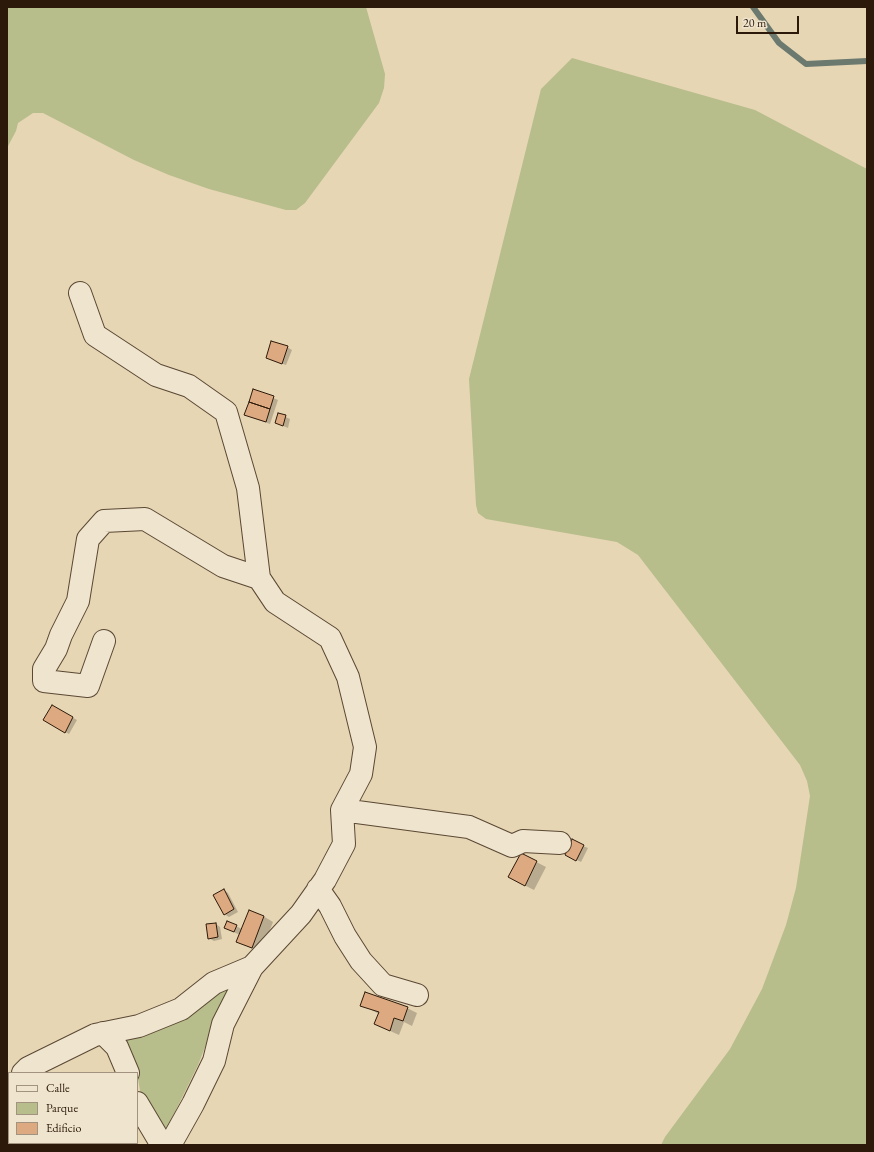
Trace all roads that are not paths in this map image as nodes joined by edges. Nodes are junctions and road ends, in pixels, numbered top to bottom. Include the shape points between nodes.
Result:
1 (80, 293) dead end
2 (259, 578) junction
3 (104, 641) dead end
4 (342, 810) junction
5 (560, 843) dead end
6 (318, 889) junction
7 (252, 967) junction
8 (418, 995) dead end
9 (104, 1033) junction
10 (24, 1072) edge
11 (128, 1072) edge
12 (138, 1105) edge
13 (162, 1145) edge
14 (170, 1145) edge

1 - 2 street via 96,336 156,375 189,386 226,412 248,488
2 - 3 street via 223,566 145,518 104,521 88,539 78,601 44,669 44,681 88,686
2 - 4 street via 275,602 330,638 348,677 365,747 361,774
4 - 5 street via 469,827 512,846 523,840
4 - 6 street via 344,844
6 - 7 street via 301,914
6 - 8 street via 361,961 383,985
7 - 9 street via 214,983 181,1009 138,1026
7 - 14 street via 223,1024 214,1061
9 - 10 street via 94,1035
9 - 11 street via 117,1047
12 - 13 street

